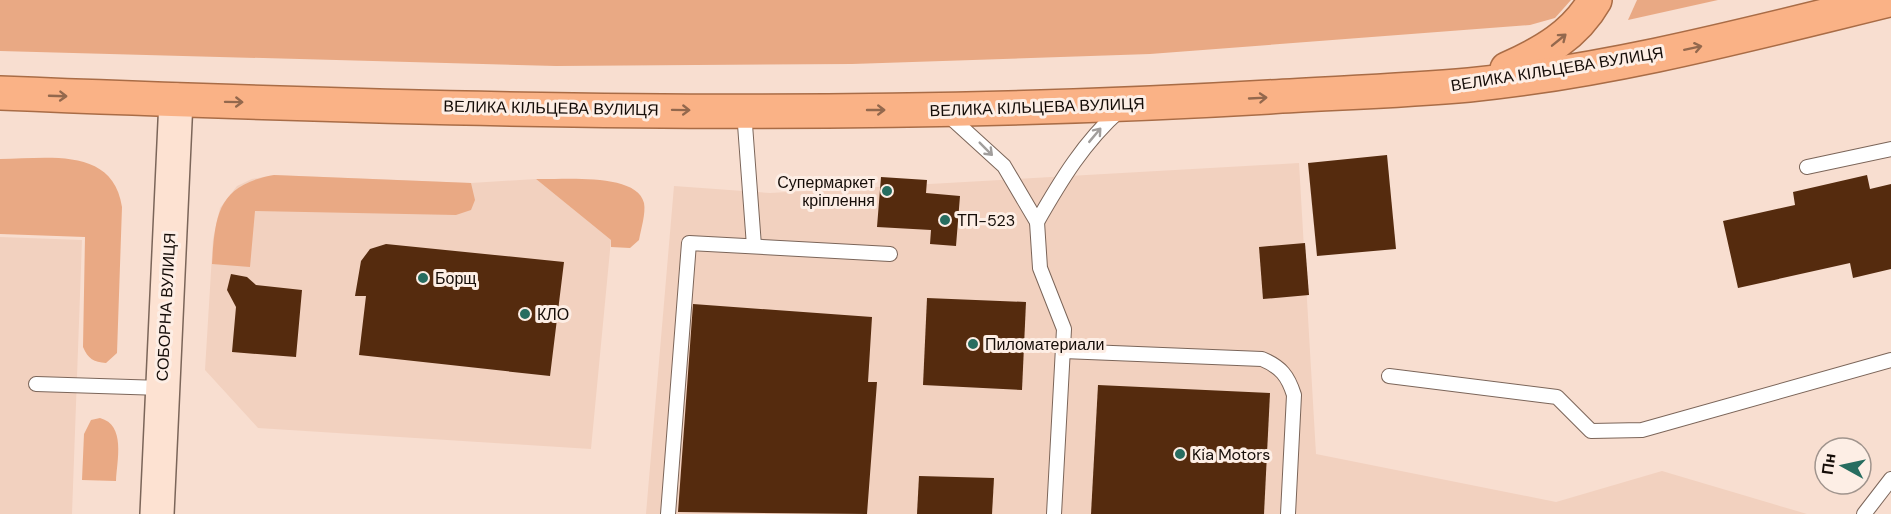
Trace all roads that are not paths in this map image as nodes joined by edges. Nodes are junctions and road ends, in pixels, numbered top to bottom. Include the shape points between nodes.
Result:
1 (1595, 0) edge
2 (1889, 0) edge
3 (1470, 85) junction
4 (0, 93) edge
5 (176, 100) junction
6 (1125, 106) junction
7 (942, 110) junction
8 (744, 111) junction
9 (1891, 149) edge
10 (1808, 167) dead end
11 (1037, 222) junction
12 (754, 246) junction
13 (891, 254) dead end
14 (1063, 351) junction
15 (1891, 360) edge
16 (1389, 376) dead end
17 (36, 384) dead end
18 (162, 388) junction
19 (1891, 479) edge
20 (157, 514) edge
21 (668, 514) edge
22 (1054, 514) edge
23 (1288, 514) edge
24 (1864, 514) edge

3 -> 1 highway via 1545,52 1566,35
3 -> 2 highway, ВЕЛИКА КІЛЬЦЕВА ВУЛИЦЯ via 1696,48
6 -> 3 highway, ВЕЛИКА КІЛЬЦЕВА ВУЛИЦЯ
4 -> 5 highway, ВЕЛИКА КІЛЬЦЕВА ВУЛИЦЯ
5 -> 8 highway, ВЕЛИКА КІЛЬЦЕВА ВУЛИЦЯ
5 - 18 main road, СОБОРНА ВУЛИЦЯ
6 - 7 highway, ВЕЛИКА КІЛЬЦЕВА ВУЛИЦЯ
11 -> 6 lane via 1070,165 1098,129
8 -> 7 highway, ВЕЛИКА КІЛЬЦЕВА ВУЛИЦЯ
7 -> 11 lane via 1004,166
8 - 12 lane
9 - 10 lane
11 - 14 lane via 1040,268 1064,329
12 - 13 lane
12 - 21 lane via 689,243
14 - 22 lane
14 - 23 lane via 1262,359 1277,365 1289,378 1294,395
15 - 16 lane via 1642,430 1591,431 1557,398
17 - 18 lane
18 - 20 main road, СОБОРНА ВУЛИЦЯ
19 - 24 lane

